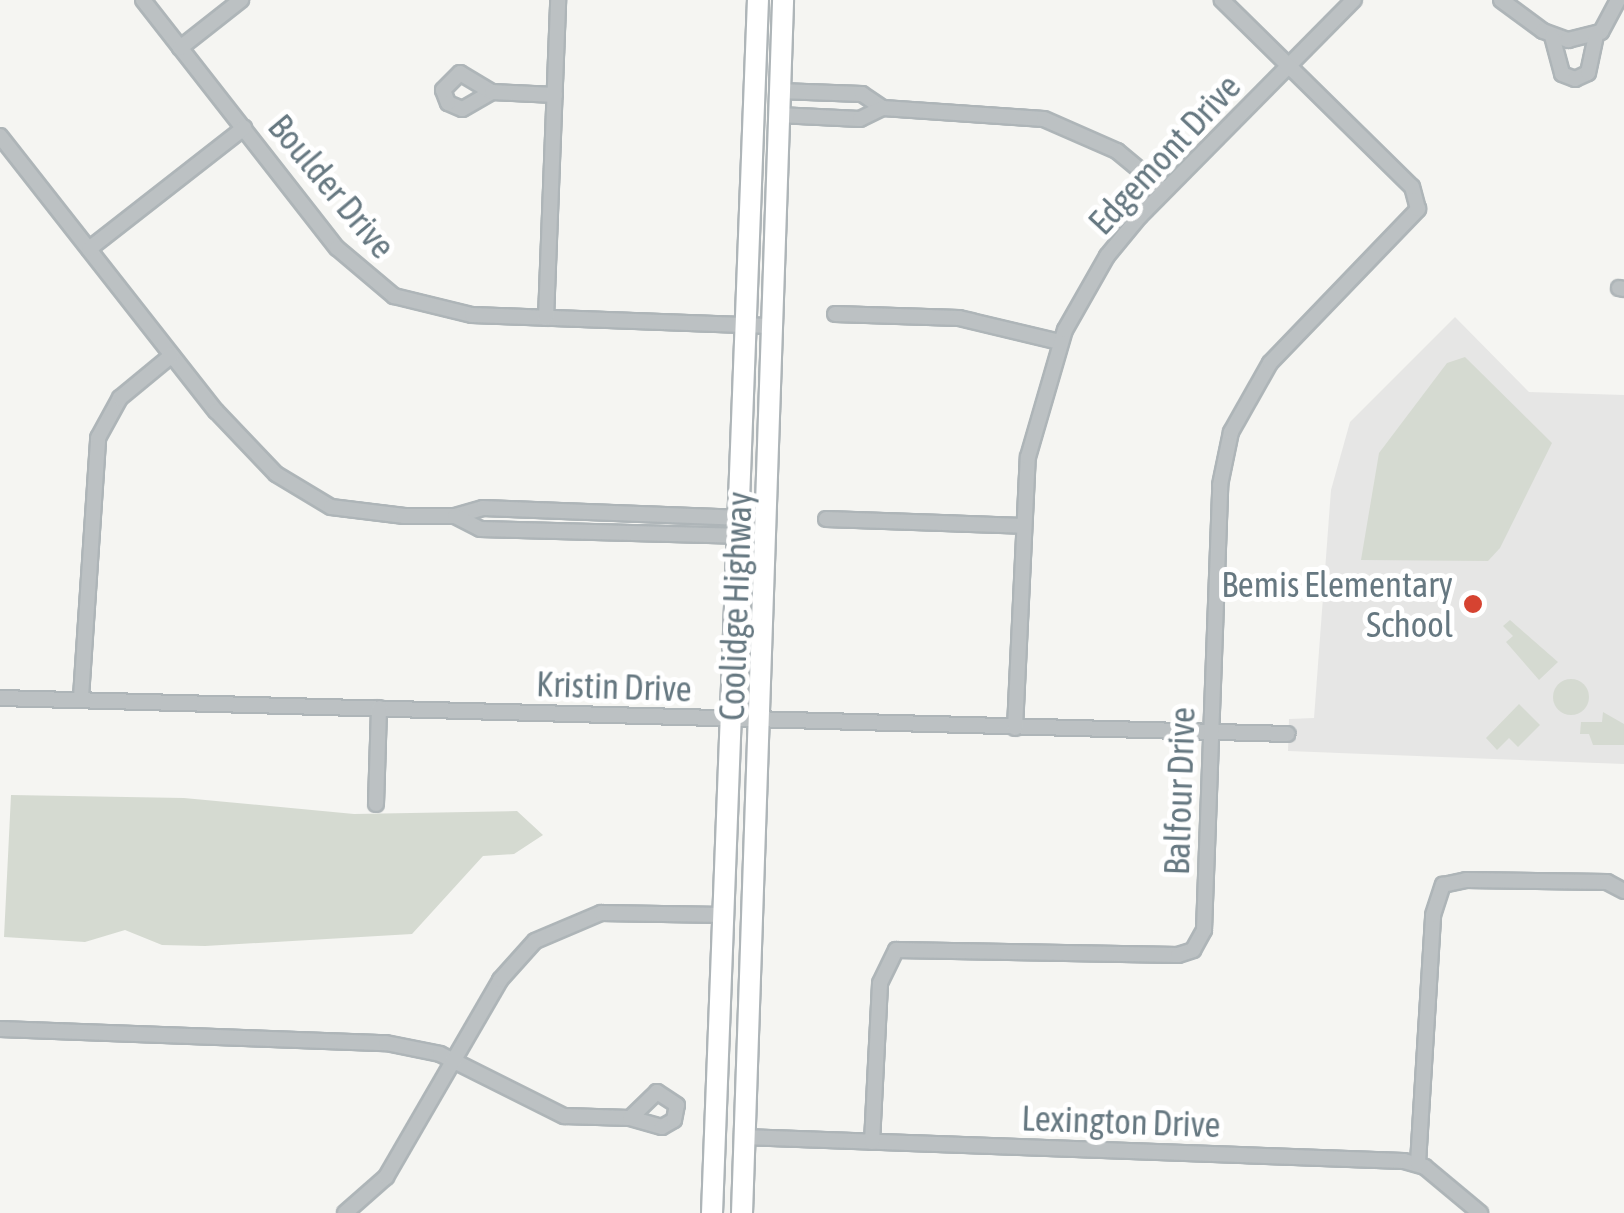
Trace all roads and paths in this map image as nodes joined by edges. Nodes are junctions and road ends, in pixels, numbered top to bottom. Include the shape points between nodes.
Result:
1 (143, 0) edge
2 (241, 0) edge
3 (558, 0) edge
4 (758, 0) edge
5 (782, 0) edge
6 (1222, 0) edge
7 (1354, 0) edge
8 (1501, 0) edge
9 (1618, 0) edge
10 (1596, 35) junction
11 (1552, 36) junction
12 (180, 48) junction
13 (1288, 66) junction
14 (779, 91) junction
15 (492, 92) dead end
16 (555, 95) junction
17 (883, 108) junction
18 (778, 115) junction
19 (244, 128) junction
20 (0, 136) edge
21 (1164, 190) junction
22 (89, 249) junction
23 (836, 314) dead end
24 (546, 318) junction
25 (746, 326) junction
26 (770, 326) junction
27 (1060, 342) junction
28 (172, 355) junction
29 (455, 516) junction
30 (826, 519) dead end
31 (1023, 526) junction
32 (737, 528) junction
33 (762, 530) junction
34 (81, 697) junction
35 (0, 698) edge
36 (379, 708) junction
37 (730, 720) junction
38 (755, 720) junction
39 (1015, 728) junction
40 (1210, 732) junction
41 (1287, 734) dead end
42 (376, 804) dead end
43 (1624, 890) edge
44 (724, 916) junction
45 (748, 923) junction
46 (0, 1029) edge
47 (453, 1060) junction
48 (630, 1118) dead end
49 (743, 1138) junction
50 (872, 1142) junction
51 (714, 1160) junction
52 (1418, 1163) junction
53 (742, 1172) junction
54 (345, 1213) edge
55 (712, 1213) edge
56 (742, 1213) edge
57 (1480, 1213) edge

1 - 12 street, Boulder Drive
2 - 12 street
3 - 16 street
4 - 25 main road, Coolidge Highway
5 - 14 main road, Coolidge Highway
6 - 13 street
7 - 13 street, Edgemont Drive
8 - 11 street
9 - 10 street
10 - 11 street
10 - 11 street via 1588,72 1575,79 1562,74
12 - 19 street, Boulder Drive
13 - 21 street, Edgemont Drive
13 - 40 street, Balfour Drive via 1412,187 1418,209 1270,362 1236,420 1220,485
14 - 17 street via 862,94
14 - 18 main road, Coolidge Highway
15 - 16 street
16 - 24 street
17 - 18 street via 860,119
17 - 21 street via 1044,119 1117,151
18 - 26 main road, Coolidge Highway
19 - 22 street
19 - 24 street, Boulder Drive via 346,258 383,290 448,313
20 - 22 street
21 - 27 street, Edgemont Drive via 1108,256
22 - 28 street
23 - 27 street via 959,318
24 - 25 street, Boulder Drive
25 - 26 street, Boulder Drive
25 - 32 main road, Coolidge Highway
26 - 33 main road, Coolidge Highway
27 - 31 street, Edgemont Drive via 1033,424
28 - 29 street via 276,474 331,507
28 - 34 street via 120,398 98,438
29 - 32 street via 483,508
29 - 32 street via 480,529
30 - 31 street
31 - 39 street, Edgemont Drive
32 - 33 street
32 - 37 main road, Coolidge Highway
33 - 38 main road, Coolidge Highway
34 - 35 street, Kristin Drive
34 - 36 street, Kristin Drive
36 - 37 street, Kristin Drive
36 - 42 street
37 - 38 street, Kristin Drive
37 - 44 main road, Coolidge Highway
38 - 39 street, Kristin Drive
38 - 45 main road, Coolidge Highway
39 - 40 street, Kristin Drive
40 - 41 street, Kristin Drive
40 - 50 street, Balfour Drive via 1200,943 1178,955 896,950 880,983
43 - 52 street via 1608,882 1444,885 1433,915
44 - 45 main road via 739,914
44 - 47 street via 601,913 548,932 511,963
44 - 51 main road, Coolidge Highway
45 - 49 main road, Coolidge Highway
46 - 47 street via 386,1043
47 - 48 street via 553,1113 600,1122
47 - 54 street via 386,1177
49 - 50 street, Lexington Drive
49 - 53 main road, Coolidge Highway
50 - 52 street, Lexington Drive
51 - 53 main road via 725,1173
51 - 55 main road, Coolidge Highway
52 - 57 street
53 - 56 main road, Coolidge Highway

